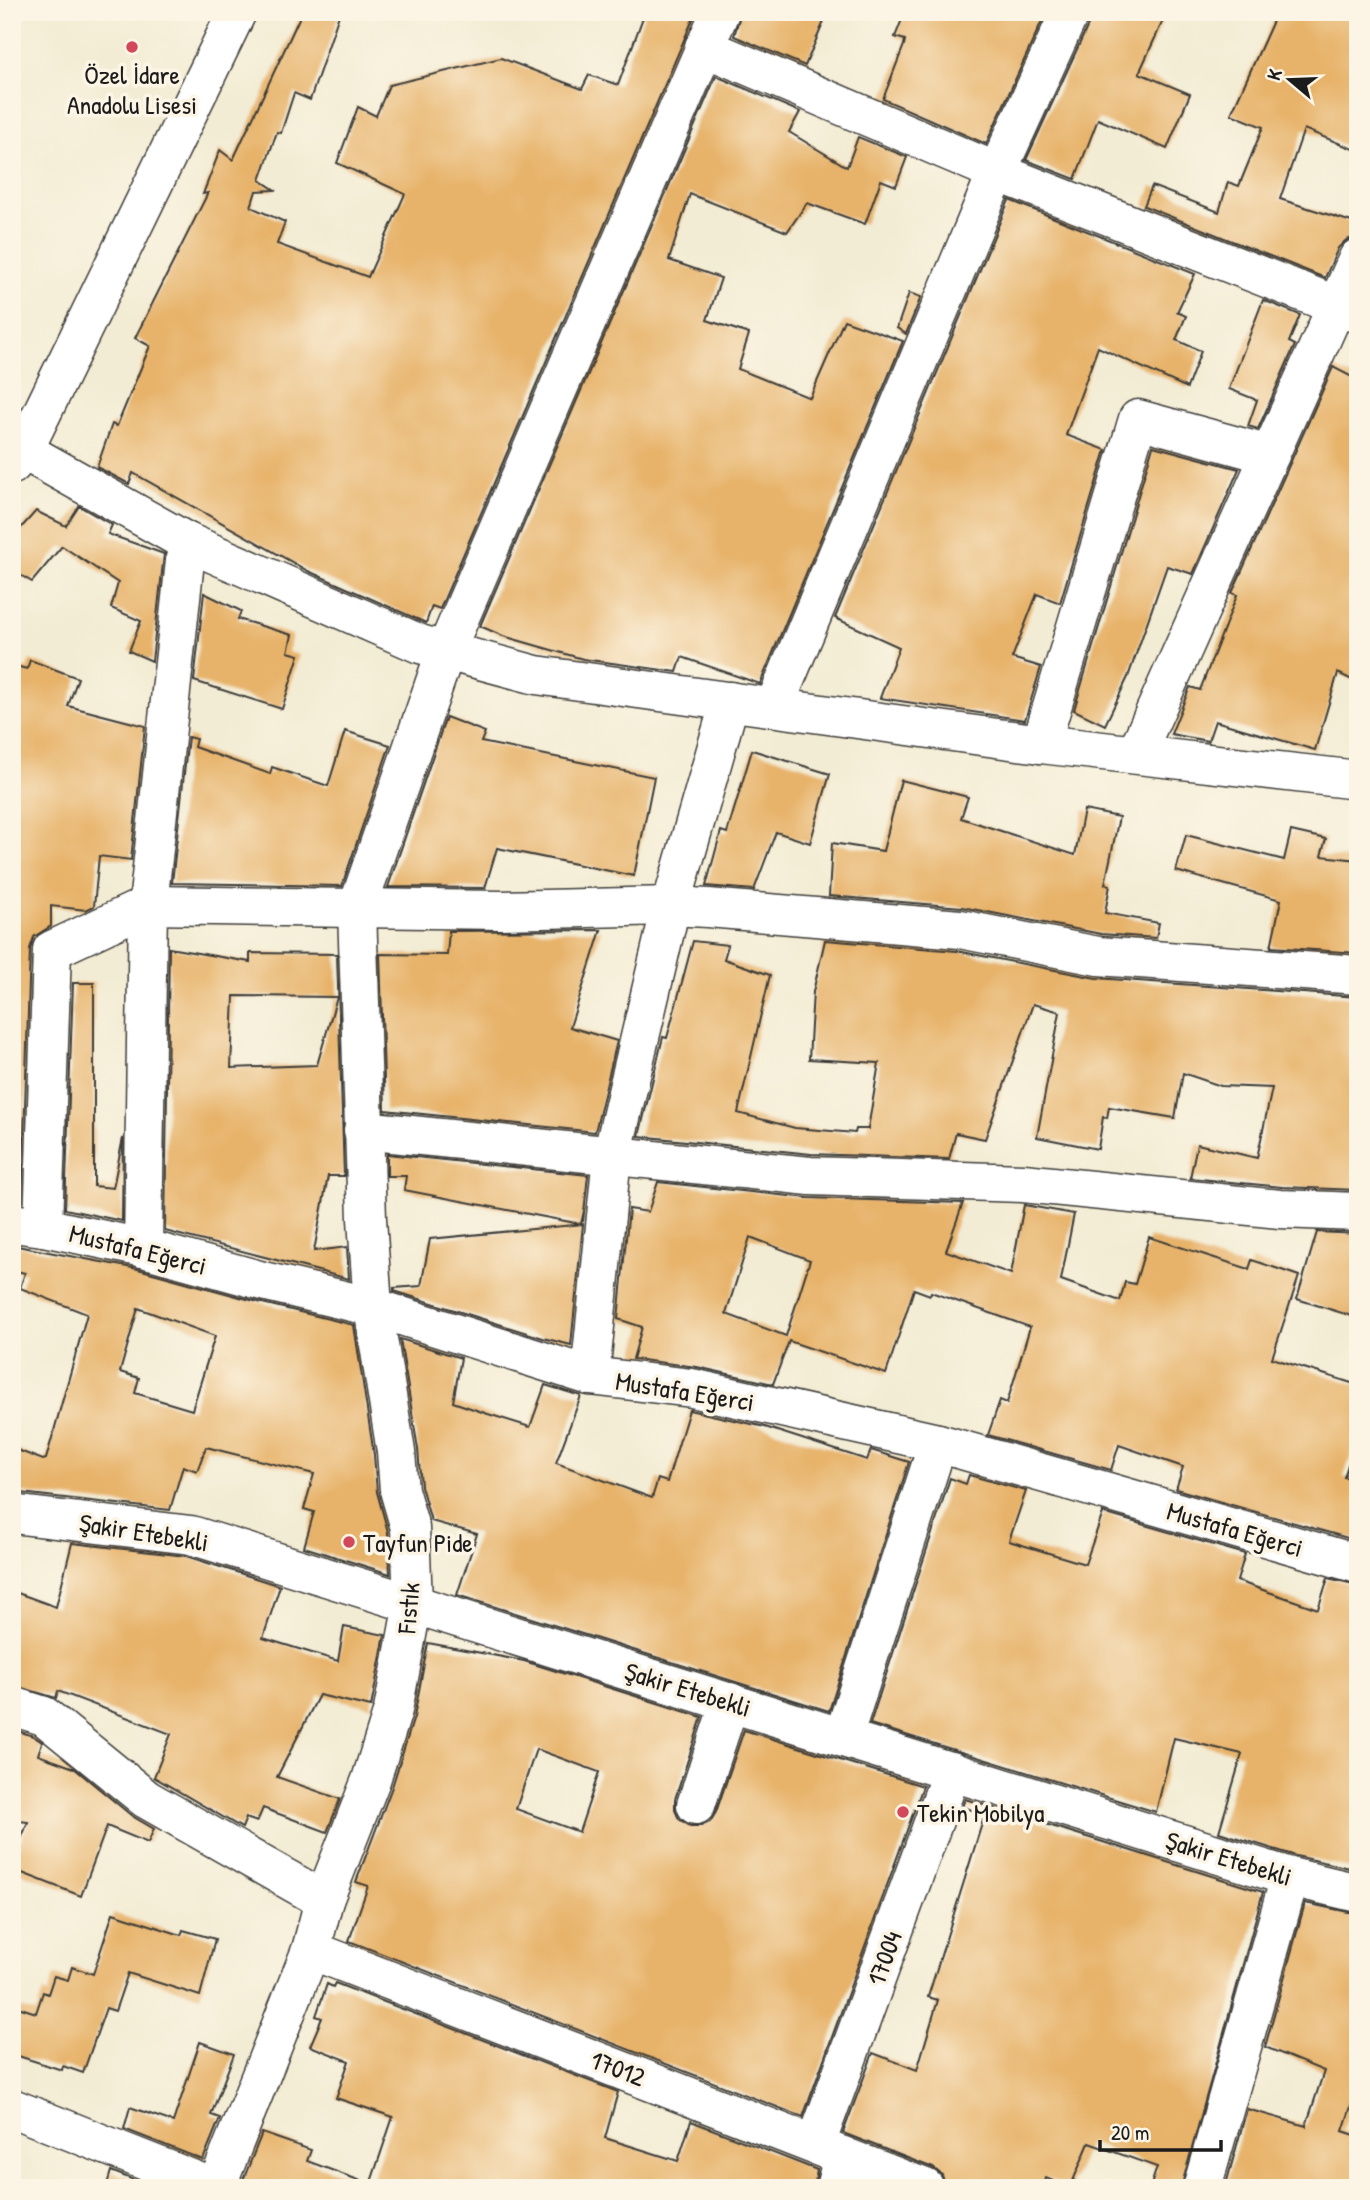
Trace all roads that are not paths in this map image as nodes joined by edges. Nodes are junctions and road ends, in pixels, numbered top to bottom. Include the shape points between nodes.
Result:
1 (237, 12) edge
2 (720, 12) edge
3 (1070, 12) edge
4 (704, 47) junction
5 (997, 172) junction
6 (1358, 258) edge
7 (1348, 310) edge
8 (16, 453) edge
9 (1270, 456) junction
10 (187, 542) junction
11 (446, 650) junction
12 (730, 701) junction
13 (774, 707) junction
14 (1041, 744) junction
15 (1136, 754) junction
16 (1358, 780) edge
17 (148, 905) junction
18 (671, 906) junction
19 (356, 909) junction
20 (1358, 975) edge
21 (363, 1130) junction
22 (612, 1156) junction
23 (1358, 1212) edge
24 (28, 1225) edge
25 (144, 1248) junction
26 (373, 1307) junction
27 (590, 1377) junction
28 (938, 1443) junction
29 (12, 1514) edge
30 (1358, 1564) edge
31 (413, 1603) junction
32 (730, 1702) junction
33 (12, 1706) edge
34 (843, 1737) junction
35 (952, 1771) junction
36 (696, 1805) dead end
37 (1290, 1877) junction
38 (1358, 1893) edge
39 (324, 1900) junction
40 (311, 1950) junction
41 (12, 2108) edge
42 (831, 2163) edge
43 (215, 2188) edge
44 (925, 2188) edge
45 (1202, 2188) edge

1 - 8 street
2 - 4 street
3 - 5 street
4 - 5 street
4 - 11 street
5 - 7 street
5 - 13 street
6 - 7 street
7 - 9 street
8 - 10 street
9 - 14 street via 1138,419
9 - 15 street
10 - 11 street via 419,644
10 - 17 street
11 - 12 street via 536,675
11 - 19 street
12 - 13 street
12 - 18 street
13 - 14 street
14 - 15 street
15 - 16 street
17 - 19 street
17 - 24 street via 52,950
17 - 25 street
18 - 19 street
18 - 20 street via 960,929 1098,956
18 - 22 street
19 - 21 street, Fıstık
21 - 22 street
21 - 26 street, Fıstık
22 - 23 street via 810,1176 1023,1182 1280,1209
22 - 27 street
24 - 25 street, Mustafa Eğerci
25 - 26 street, Mustafa Eğerci
26 - 27 street, Mustafa Eğerci
26 - 31 street, Fıstık via 399,1490 410,1528
27 - 28 street, Mustafa Eğerci via 692,1388
28 - 30 street, Mustafa Eğerci
28 - 34 street
29 - 31 street, Şakir Etebekli via 191,1535
31 - 32 street, Şakir Etebekli
31 - 39 street, Fıstık via 393,1710
32 - 34 street, Şakir Etebekli
32 - 36 street
33 - 39 street via 44,1716 146,1799
34 - 35 street, Şakir Etebekli
35 - 37 street, Şakir Etebekli
35 - 42 street, 17004
37 - 38 street, Şakir Etebekli
37 - 45 street
39 - 40 street, Fıstık
40 - 42 street, 17012
40 - 43 street, Fıstık
41 - 43 street
42 - 44 street, 17012

